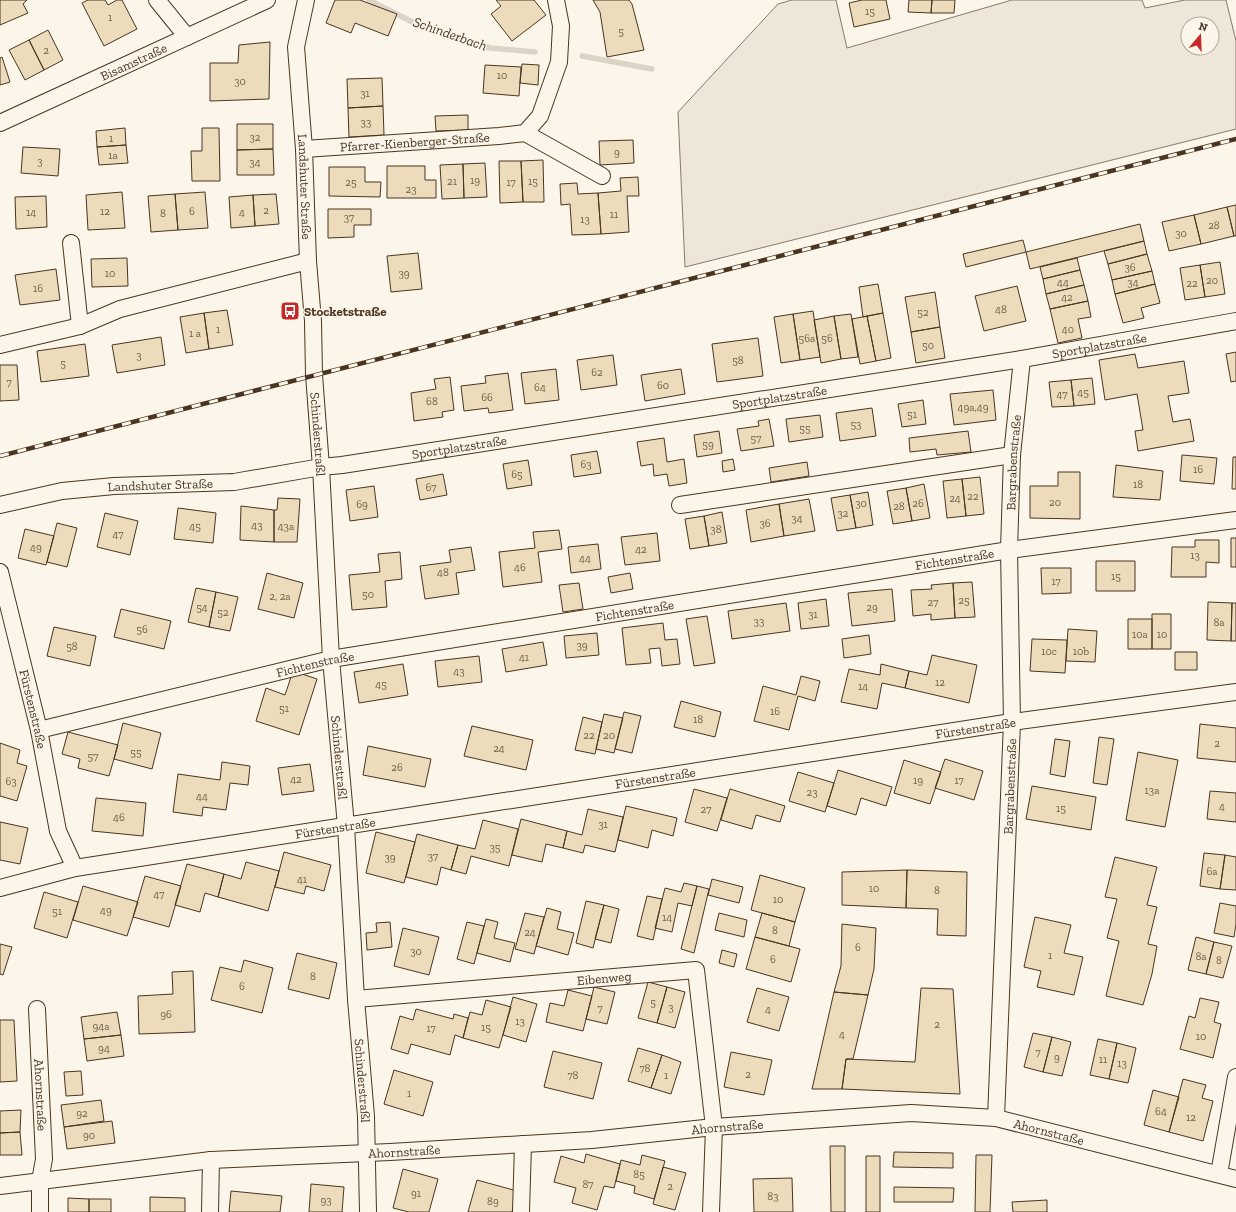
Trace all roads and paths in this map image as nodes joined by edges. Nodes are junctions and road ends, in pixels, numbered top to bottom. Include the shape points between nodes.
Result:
1 (156, 0) edge
2 (267, 0) edge
3 (306, 0) edge
4 (556, 0) edge
5 (187, 37) junction
6 (0, 124) edge
7 (525, 133) junction
8 (304, 149) junction
9 (602, 176) dead end
10 (71, 243) dead end
11 (308, 261) junction
12 (1236, 321) edge
13 (80, 326) junction
14 (0, 345) edge
15 (1022, 359) junction
16 (314, 375) joint
17 (1012, 455) junction
18 (321, 467) junction
19 (0, 505) edge
20 (680, 505) dead end
21 (1236, 520) edge
22 (1010, 550) junction
23 (0, 572) edge
24 (331, 659) junction
25 (1236, 692) edge
26 (1012, 722) junction
27 (39, 730) junction
28 (346, 826) junction
29 (75, 868) junction
30 (0, 888) edge
31 (356, 999) junction
32 (37, 1009) dead end
33 (1236, 1077) edge
34 (996, 1118) junction
35 (714, 1127) junction
36 (523, 1144) junction
37 (366, 1153) junction
38 (210, 1160) junction
39 (1219, 1174) junction
40 (1236, 1179) edge
41 (40, 1181) junction
42 (0, 1186) edge
43 (40, 1212) edge
44 (210, 1212) edge
45 (368, 1212) edge
46 (520, 1212) edge
47 (711, 1212) edge

1 - 5 street
2 - 5 street, Bisamstraße
3 - 8 street, Landshuter Straße via 296,47
4 - 7 street via 561,26 559,62 540,116
5 - 6 street, Bisamstraße
7 - 8 street, Pfarrer-Kienberger-Straße
7 - 9 street
8 - 11 street, Landshuter Straße
10 - 13 street
11 - 13 street via 120,309
11 - 16 street, Landshuter Straße via 314,321
12 - 15 street, Sportplatzstraße
13 - 14 street
15 - 17 street, Bargrabenstraße
15 - 18 street, Sportplatzstraße
16 - 18 street, Schinderstraßl
17 - 20 street
17 - 22 street, Bargrabenstraße
18 - 19 street, Landshuter Straße via 234,482 114,486 62,492
18 - 24 street, Schinderstraßl
21 - 22 street, Fichtenstraße
22 - 24 street, Fichtenstraße
22 - 26 street, Bargrabenstraße
23 - 27 street, Fürstenstraße
24 - 27 street, Fichtenstraße
24 - 28 street, Schinderstraßl
25 - 26 street, Fürstenstraße
26 - 28 street, Fürstenstraße
26 - 34 street, Bargrabenstraße
27 - 29 street, Fürstenstraße via 58,831
28 - 29 street, Fürstenstraße
28 - 31 street, Schinderstraßl
29 - 30 street, Fürstenstraße
31 - 35 street, Eibenweg via 696,970
31 - 37 street, Schinderstraßl via 366,1116
32 - 41 street, Ahornstraße via 44,1159
33 - 39 street
34 - 35 street, Ahornstraße via 911,1113
34 - 39 street, Ahornstraße
35 - 36 street, Ahornstraße via 592,1140
35 - 47 street
36 - 37 street, Ahornstraße
36 - 46 street
37 - 38 street, Ahornstraße
37 - 45 street, Schinderstraßl
38 - 41 street, Ahornstraße
38 - 44 street
39 - 40 street, Ahornstraße
41 - 42 street, Ahornstraße
41 - 43 street, Ahornstraße

